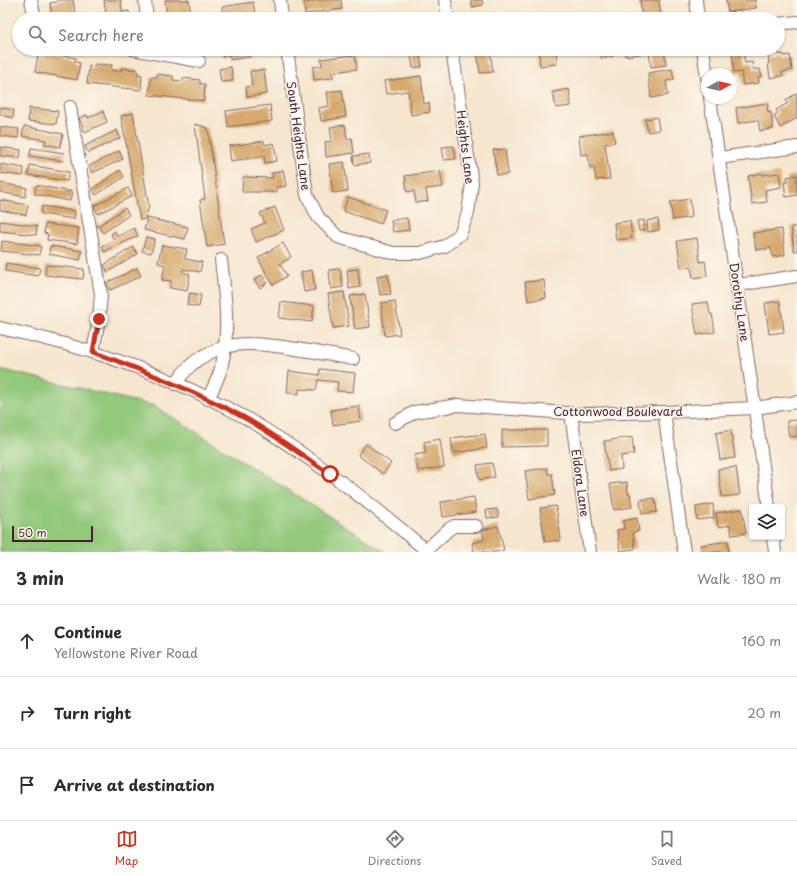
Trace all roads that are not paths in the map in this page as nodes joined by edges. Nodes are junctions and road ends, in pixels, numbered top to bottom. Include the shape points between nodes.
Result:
1 (31, 0) edge
2 (145, 0) edge
3 (280, 0) edge
4 (445, 0) edge
5 (696, 0) edge
6 (34, 12) edge
7 (146, 12) edge
8 (281, 12) edge
9 (447, 12) edge
10 (697, 12) edge
11 (797, 22) edge
12 (785, 23) edge
13 (179, 56) edge
14 (287, 56) edge
15 (453, 56) edge
16 (704, 56) edge
17 (199, 60) dead end
18 (706, 68) edge
19 (711, 104) edge
20 (70, 107) dead end
21 (797, 147) edge
22 (719, 158) junction
23 (338, 237) joint
24 (221, 260) dead end
25 (797, 276) edge
26 (738, 285) junction
27 (0, 328) edge
28 (225, 347) junction
29 (93, 352) junction
30 (353, 359) dead end
31 (176, 384) junction
32 (208, 399) junction
33 (797, 402) edge
34 (754, 408) junction
35 (664, 412) junction
36 (571, 413) junction
37 (395, 423) dead end
38 (769, 504) edge
39 (476, 526) dead end
40 (773, 540) edge
41 (427, 551) edge
42 (590, 552) edge
43 (684, 552) edge
44 (775, 552) edge

1 - 6 street
2 - 7 street
3 - 8 street
4 - 9 street
5 - 10 street
11 - 12 street
13 - 17 street
14 - 23 street, South Heights Lane via 307,195 318,217
15 - 23 street, Heights Lane via 472,182 468,213 460,234 445,246 420,253 394,253
16 - 18 street
19 - 22 street, Dorothy Lane
20 - 29 street via 102,294
21 - 22 street
22 - 26 street, Dorothy Lane
24 - 28 street via 226,306
25 - 26 street
26 - 34 street, Dorothy Lane
27 - 29 street
28 - 30 street via 250,344 284,347
28 - 31 street via 197,360
28 - 32 street via 222,366
29 - 31 street
31 - 32 street
32 - 41 street via 252,422 330,474
33 - 34 street, Cottonwood Boulevard
34 - 35 street, Cottonwood Boulevard
34 - 38 street, Dorothy Lane
35 - 36 street, Cottonwood Boulevard
35 - 43 street
36 - 37 street, Cottonwood Boulevard via 458,405 415,412
36 - 42 street, Eldora Lane
39 - 41 street via 454,526
40 - 44 street

